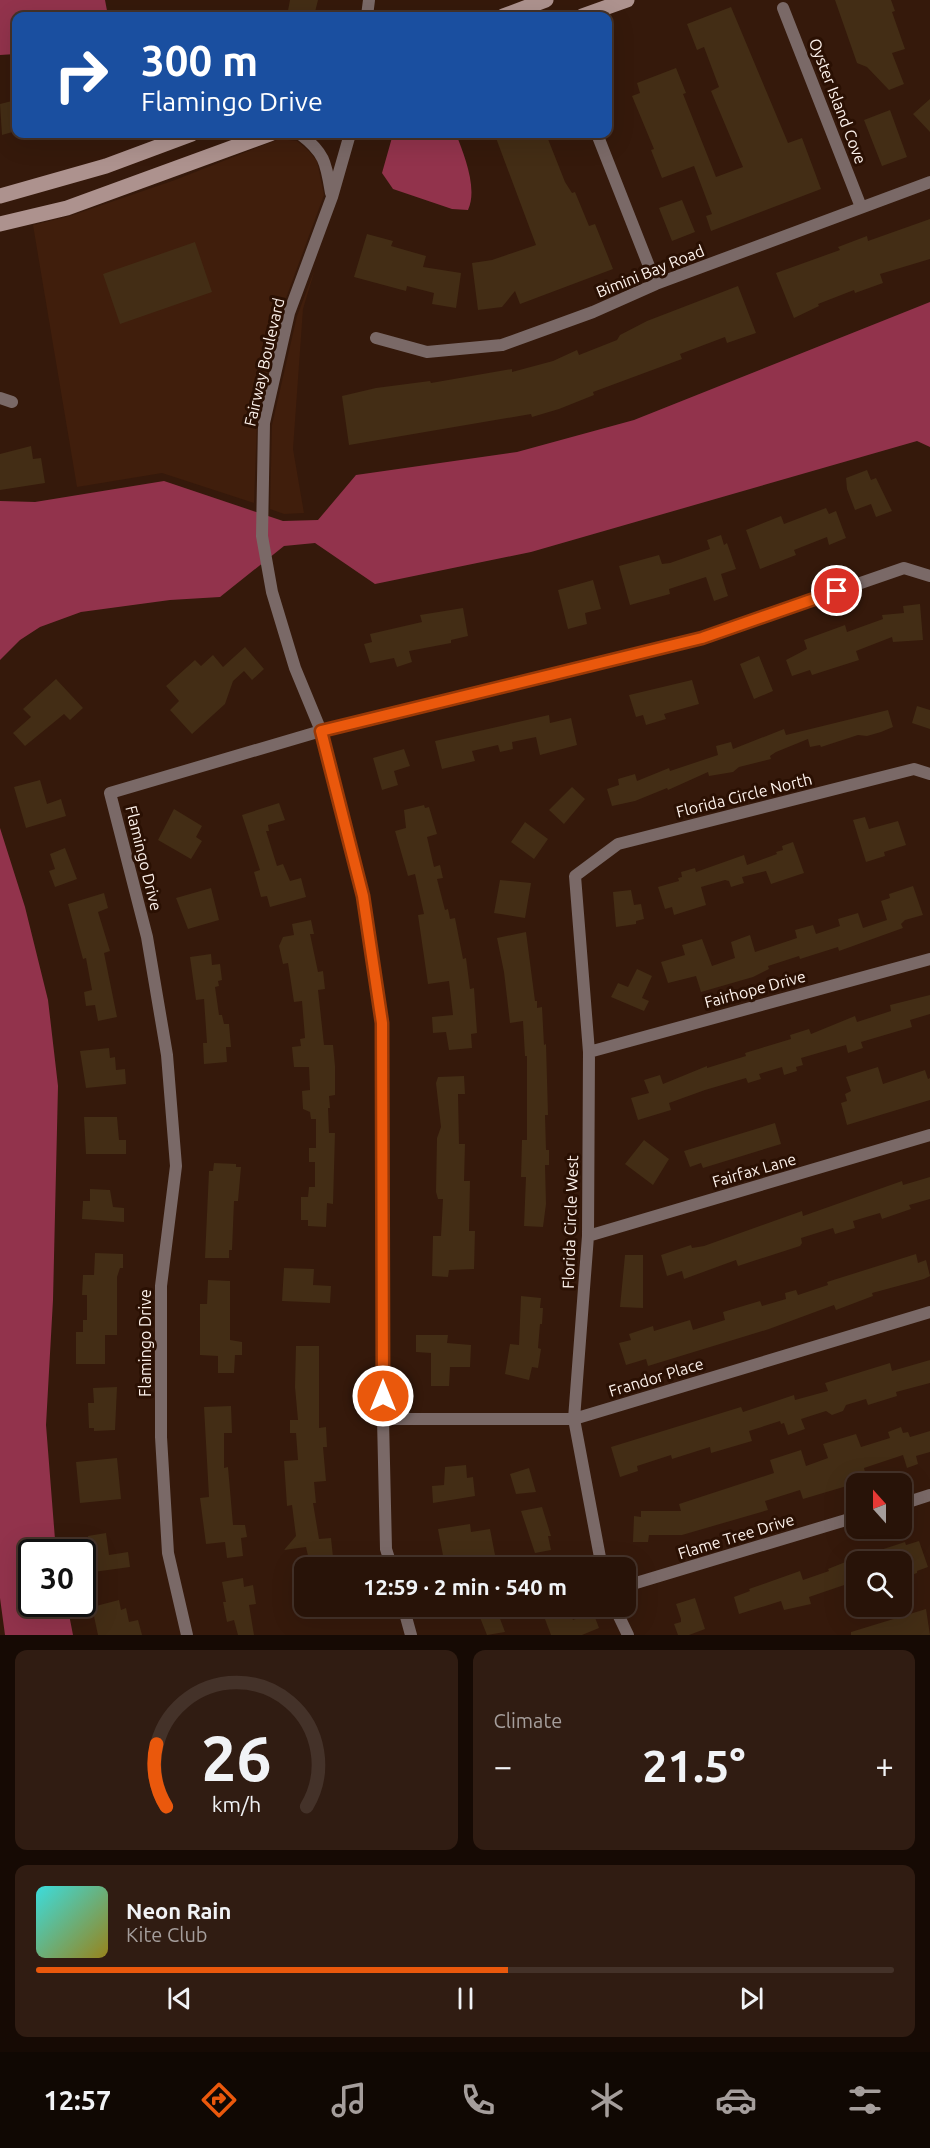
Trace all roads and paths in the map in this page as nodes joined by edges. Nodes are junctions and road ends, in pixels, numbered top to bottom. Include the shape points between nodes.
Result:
1 (546, 0) edge
2 (627, 0) edge
3 (783, 8) dead end
4 (514, 12) edge
5 (593, 12) edge
6 (181, 138) edge
7 (259, 138) edge
8 (305, 138) edge
9 (349, 138) edge
10 (599, 138) edge
11 (930, 182) edge
12 (0, 196) edge
13 (332, 197) junction
14 (861, 207) junction
15 (0, 224) edge
16 (656, 284) junction
17 (376, 338) dead end
18 (930, 576) edge
19 (321, 731) junction
20 (930, 774) edge
21 (575, 876) joint
22 (930, 959) edge
23 (589, 1052) junction
24 (930, 1135) edge
25 (588, 1236) junction
26 (930, 1312) edge
27 (383, 1419) junction
28 (574, 1419) junction
29 (930, 1495) edge
30 (912, 1501) edge
31 (846, 1520) edge
32 (389, 1557) edge
33 (600, 1557) edge
34 (636, 1583) edge
35 (406, 1617) edge
36 (619, 1617) edge
37 (187, 1635) edge
38 (411, 1635) edge
39 (628, 1635) edge

1 - 4 main road
2 - 5 main road
3 - 14 street, Oyster Island Cove
6 - 12 main road via 106,166
7 - 15 main road via 68,208
8 - 13 street via 325,158
9 - 13 street, Fairway Boulevard
10 - 16 street
11 - 14 street, Bimini Bay Road
13 - 19 street, Fairway Boulevard via 289,313 264,423 261,479 262,536 272,592 295,668
14 - 16 street, Bimini Bay Road
16 - 17 street, Bimini Bay Road via 502,345 427,352
18 - 19 street, Flamingo Drive via 904,568 702,638
19 - 27 street, Fairway Boulevard via 363,896 382,1023
19 - 37 street, Flamingo Drive via 110,793 147,938 167,1055 176,1166 161,1286 161,1437 168,1553
20 - 21 street, Florida Circle North via 914,769 618,844
21 - 23 street, Florida Circle West
22 - 23 street, Fairhope Drive
23 - 25 street, Florida Circle West
24 - 25 street, Fairfax Lane
25 - 28 street, Florida Circle West
26 - 28 street, Frandor Place
27 - 28 street, Frandor Place
27 - 32 street, Fairway Boulevard
28 - 33 street, Florida Circle West
29 - 30 street
31 - 34 street, Flame Tree Drive
35 - 38 street
36 - 39 street

